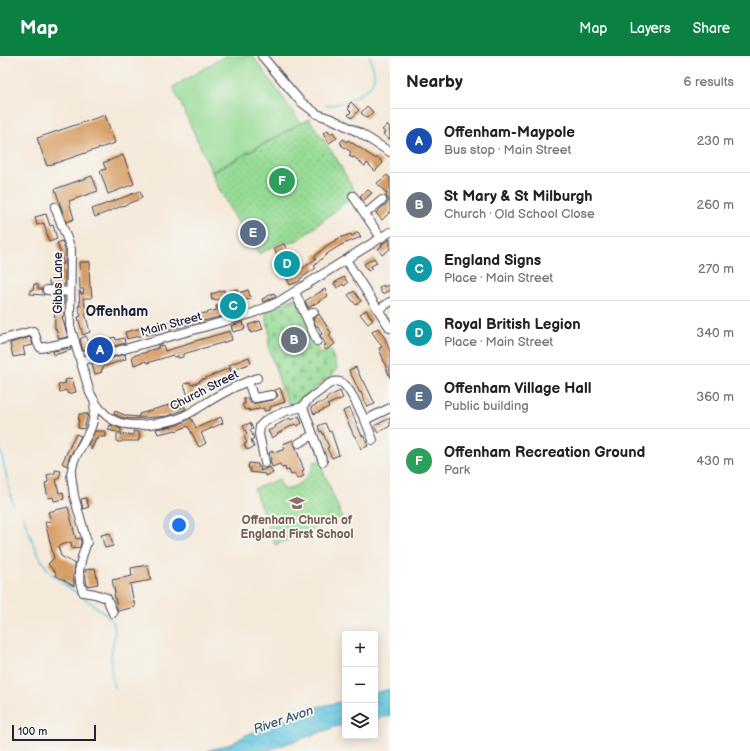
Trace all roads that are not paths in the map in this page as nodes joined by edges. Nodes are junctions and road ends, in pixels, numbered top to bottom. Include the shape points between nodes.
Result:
1 (262, 56) edge
2 (390, 152) edge
3 (353, 196) dead end
4 (382, 200) dead end
5 (55, 206) dead end
6 (365, 214) junction
7 (390, 232) edge
8 (381, 238) junction
9 (346, 260) junction
10 (47, 290) dead end
11 (70, 292) junction
12 (295, 292) junction
13 (390, 302) edge
14 (378, 310) junction
15 (314, 312) dead end
16 (306, 316) junction
17 (390, 328) edge
18 (0, 340) edge
19 (75, 341) junction
20 (317, 341) dead end
21 (81, 361) junction
22 (257, 378) dead end
23 (248, 381) junction
24 (272, 395) dead end
25 (95, 402) junction
26 (303, 407) junction
27 (390, 408) edge
28 (107, 416) junction
29 (365, 420) junction
30 (93, 421) junction
31 (313, 435) junction
32 (373, 440) dead end
33 (299, 443) dead end
34 (322, 462) dead end
35 (264, 463) dead end
36 (113, 613) dead end

1 - 2 street via 300,101 317,114 358,132
3 - 6 street
4 - 6 street
5 - 11 street, Gibbs Lane via 71,249
6 - 8 street
7 - 8 street, Main Street
8 - 9 street, Main Street
9 - 12 street, Main Street
9 - 14 street
10 - 11 street
11 - 19 street, Gibbs Lane via 70,326
12 - 16 street
12 - 21 street, Main Street via 246,316
13 - 14 street
14 - 17 street
15 - 16 street
16 - 20 street
18 - 19 street via 33,331 41,348
19 - 21 street, Gibbs Lane
21 - 25 street, Church Street
22 - 23 street, Church Street
23 - 24 street via 255,398
23 - 28 street, Church Street via 172,421 129,426 113,421
25 - 28 street, Church Street
25 - 30 street
26 - 29 street via 308,399 328,385 338,382 347,388
26 - 31 street
26 - 35 street via 286,411 266,420 260,426
27 - 29 street
28 - 30 street
29 - 32 street
30 - 36 street via 74,460 71,480 87,542 79,571 80,582 83,592 106,598
31 - 33 street
31 - 34 street

